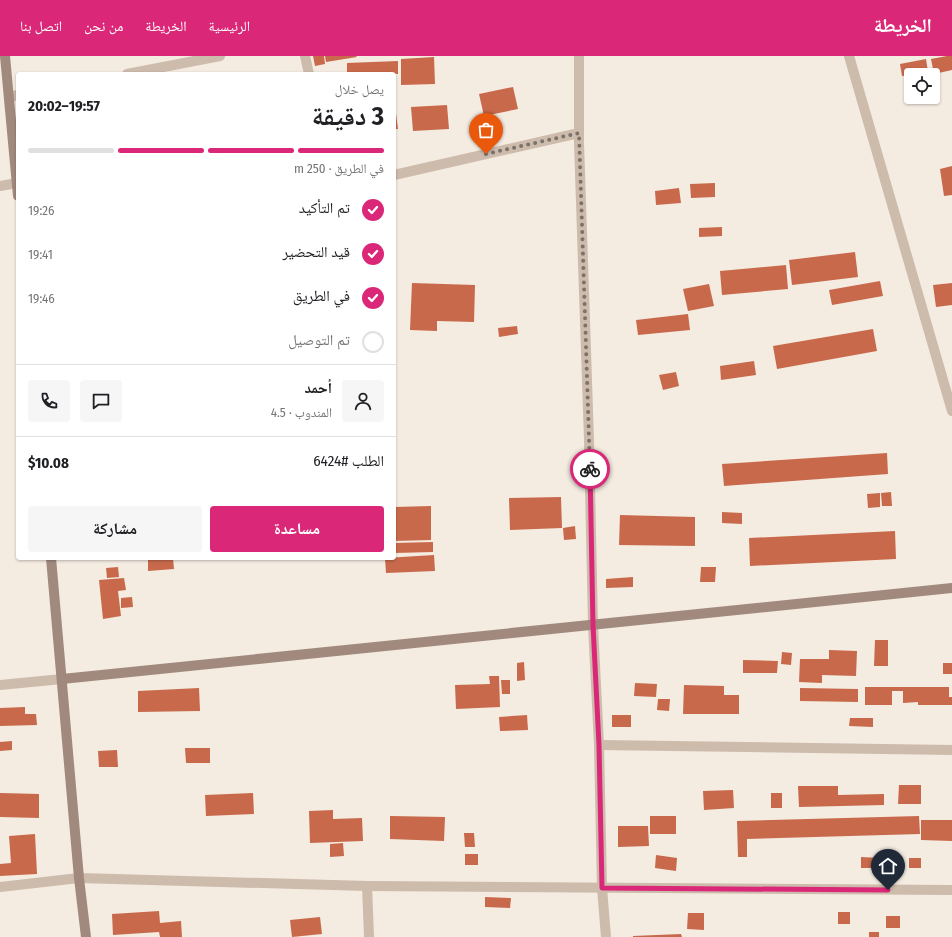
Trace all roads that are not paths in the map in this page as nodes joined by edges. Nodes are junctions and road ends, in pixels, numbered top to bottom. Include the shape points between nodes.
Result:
1 (5, 56) edge
2 (220, 56) edge
3 (305, 56) edge
4 (579, 56) edge
5 (849, 56) edge
6 (137, 72) edge
7 (309, 72) edge
8 (9, 93) edge
9 (579, 133) junction
10 (16, 172) edge
11 (396, 175) edge
12 (16, 183) edge
13 (0, 186) edge
14 (952, 411) edge
15 (51, 560) edge
16 (952, 588) edge
17 (593, 625) junction
18 (62, 679) junction
19 (0, 685) edge
20 (599, 745) junction
21 (952, 750) edge
22 (79, 878) junction
23 (367, 886) junction
24 (0, 887) edge
25 (602, 888) junction
26 (952, 890) edge
27 (86, 937) edge
28 (369, 937) edge
29 (606, 937) edge

1 - 8 street
2 - 6 street
3 - 7 street
4 - 9 street
5 - 14 street
8 - 10 street
9 - 11 street
9 - 17 street
12 - 13 street
15 - 18 street
16 - 17 street
17 - 18 street
17 - 20 street
18 - 19 street
18 - 22 street
20 - 21 street
20 - 25 street
22 - 23 street
22 - 24 street
22 - 27 street
23 - 25 street
23 - 28 street
25 - 26 street
25 - 29 street

